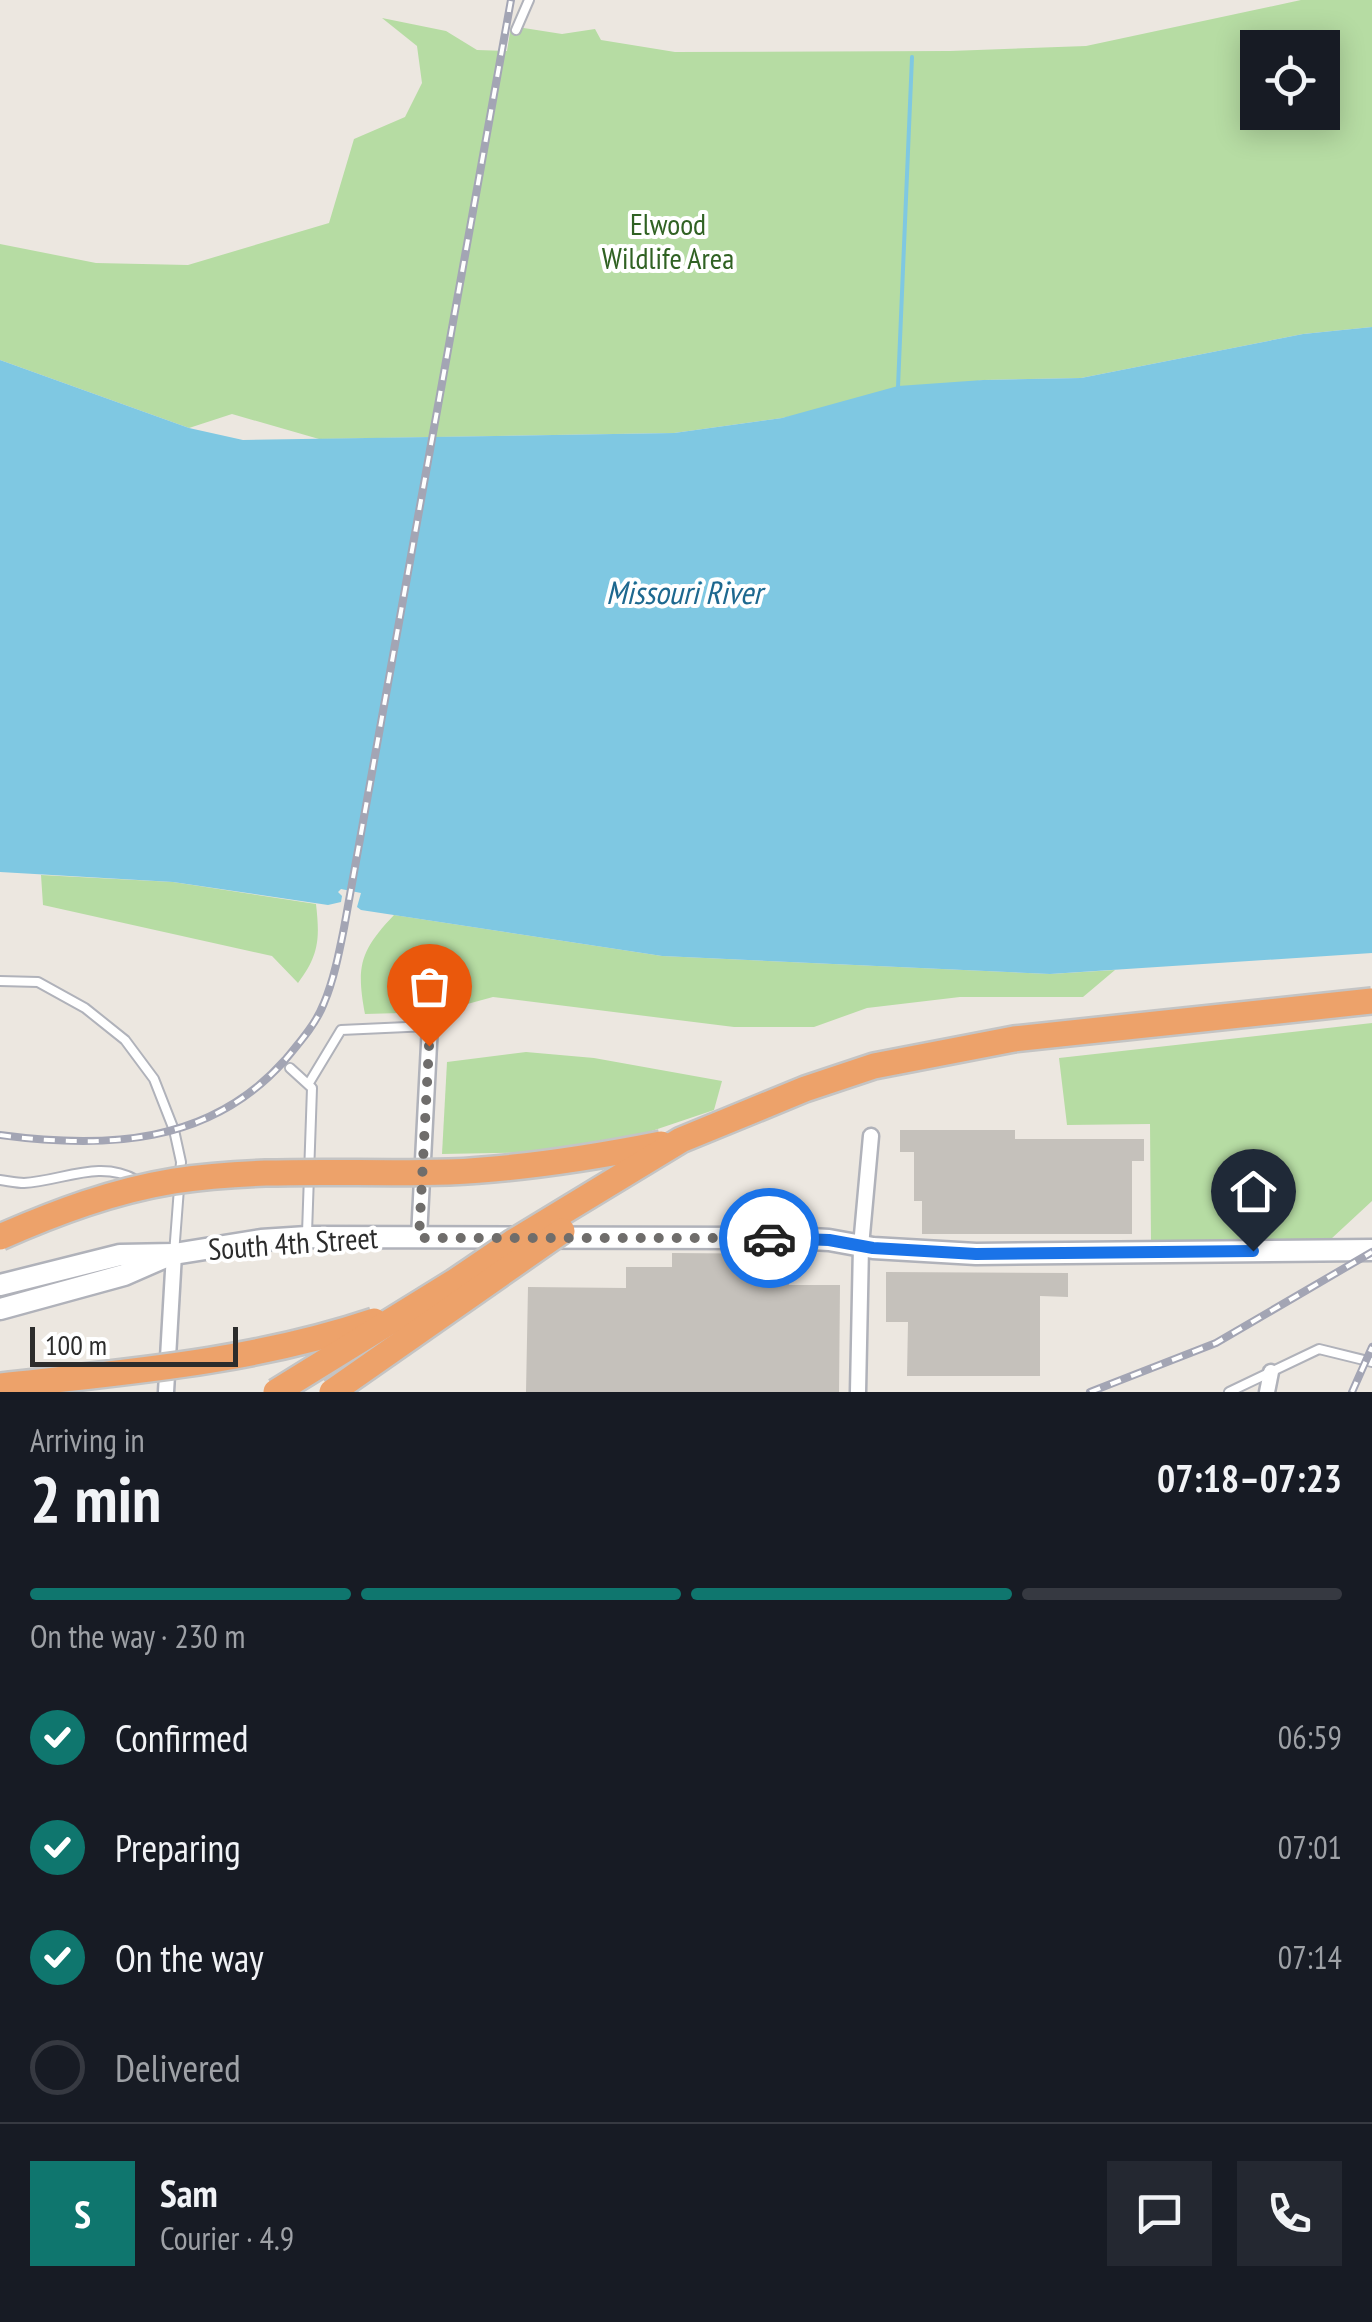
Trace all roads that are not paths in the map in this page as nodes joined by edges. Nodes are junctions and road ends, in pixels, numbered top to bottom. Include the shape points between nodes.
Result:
1 (529, 0) edge
2 (516, 30) dead end
3 (0, 982) edge
4 (1372, 1002) edge
5 (430, 1026) joint
6 (290, 1068) dead end
7 (309, 1082) junction
8 (872, 1136) dead end
9 (681, 1140) junction
10 (0, 1180) edge
11 (160, 1194) dead end
12 (170, 1199) dead end
13 (179, 1204) junction
14 (0, 1237) edge
15 (307, 1237) junction
16 (419, 1238) junction
17 (861, 1246) junction
18 (1372, 1250) edge
19 (174, 1254) junction
20 (0, 1285) edge
21 (484, 1285) junction
22 (0, 1309) edge
23 (1372, 1362) edge
24 (1271, 1372) junction
25 (0, 1386) edge
26 (166, 1392) edge
27 (276, 1392) edge
28 (332, 1392) edge
29 (858, 1392) edge
30 (1230, 1392) edge
31 (1266, 1392) edge

1 - 2 lane
3 - 13 lane via 38,982 126,1040 154,1079 174,1130
4 - 9 highway, bridge via 939,1052 806,1088
4 - 21 highway, bridge via 1014,1039 874,1066 804,1089 685,1152
5 - 7 lane via 341,1030
5 - 16 street
6 - 7 lane
7 - 15 lane
8 - 17 street
9 - 14 highway, bridge via 534,1166 172,1181 85,1202
9 - 27 highway, bridge
10 - 11 lane via 91,1170 129,1176
12 - 13 lane
13 - 19 lane
15 - 16 main road, South 4th Street
15 - 19 main road, South 4th Street
16 - 17 main road, South 4th Street via 792,1238
17 - 18 main road, South 4th Street via 976,1254
17 - 29 street
19 - 20 main road via 120,1256
19 - 22 main road
19 - 26 street
21 - 25 highway, bridge via 240,1357
21 - 28 highway, bridge
23 - 24 lane via 1318,1349
24 - 30 lane
24 - 31 street

